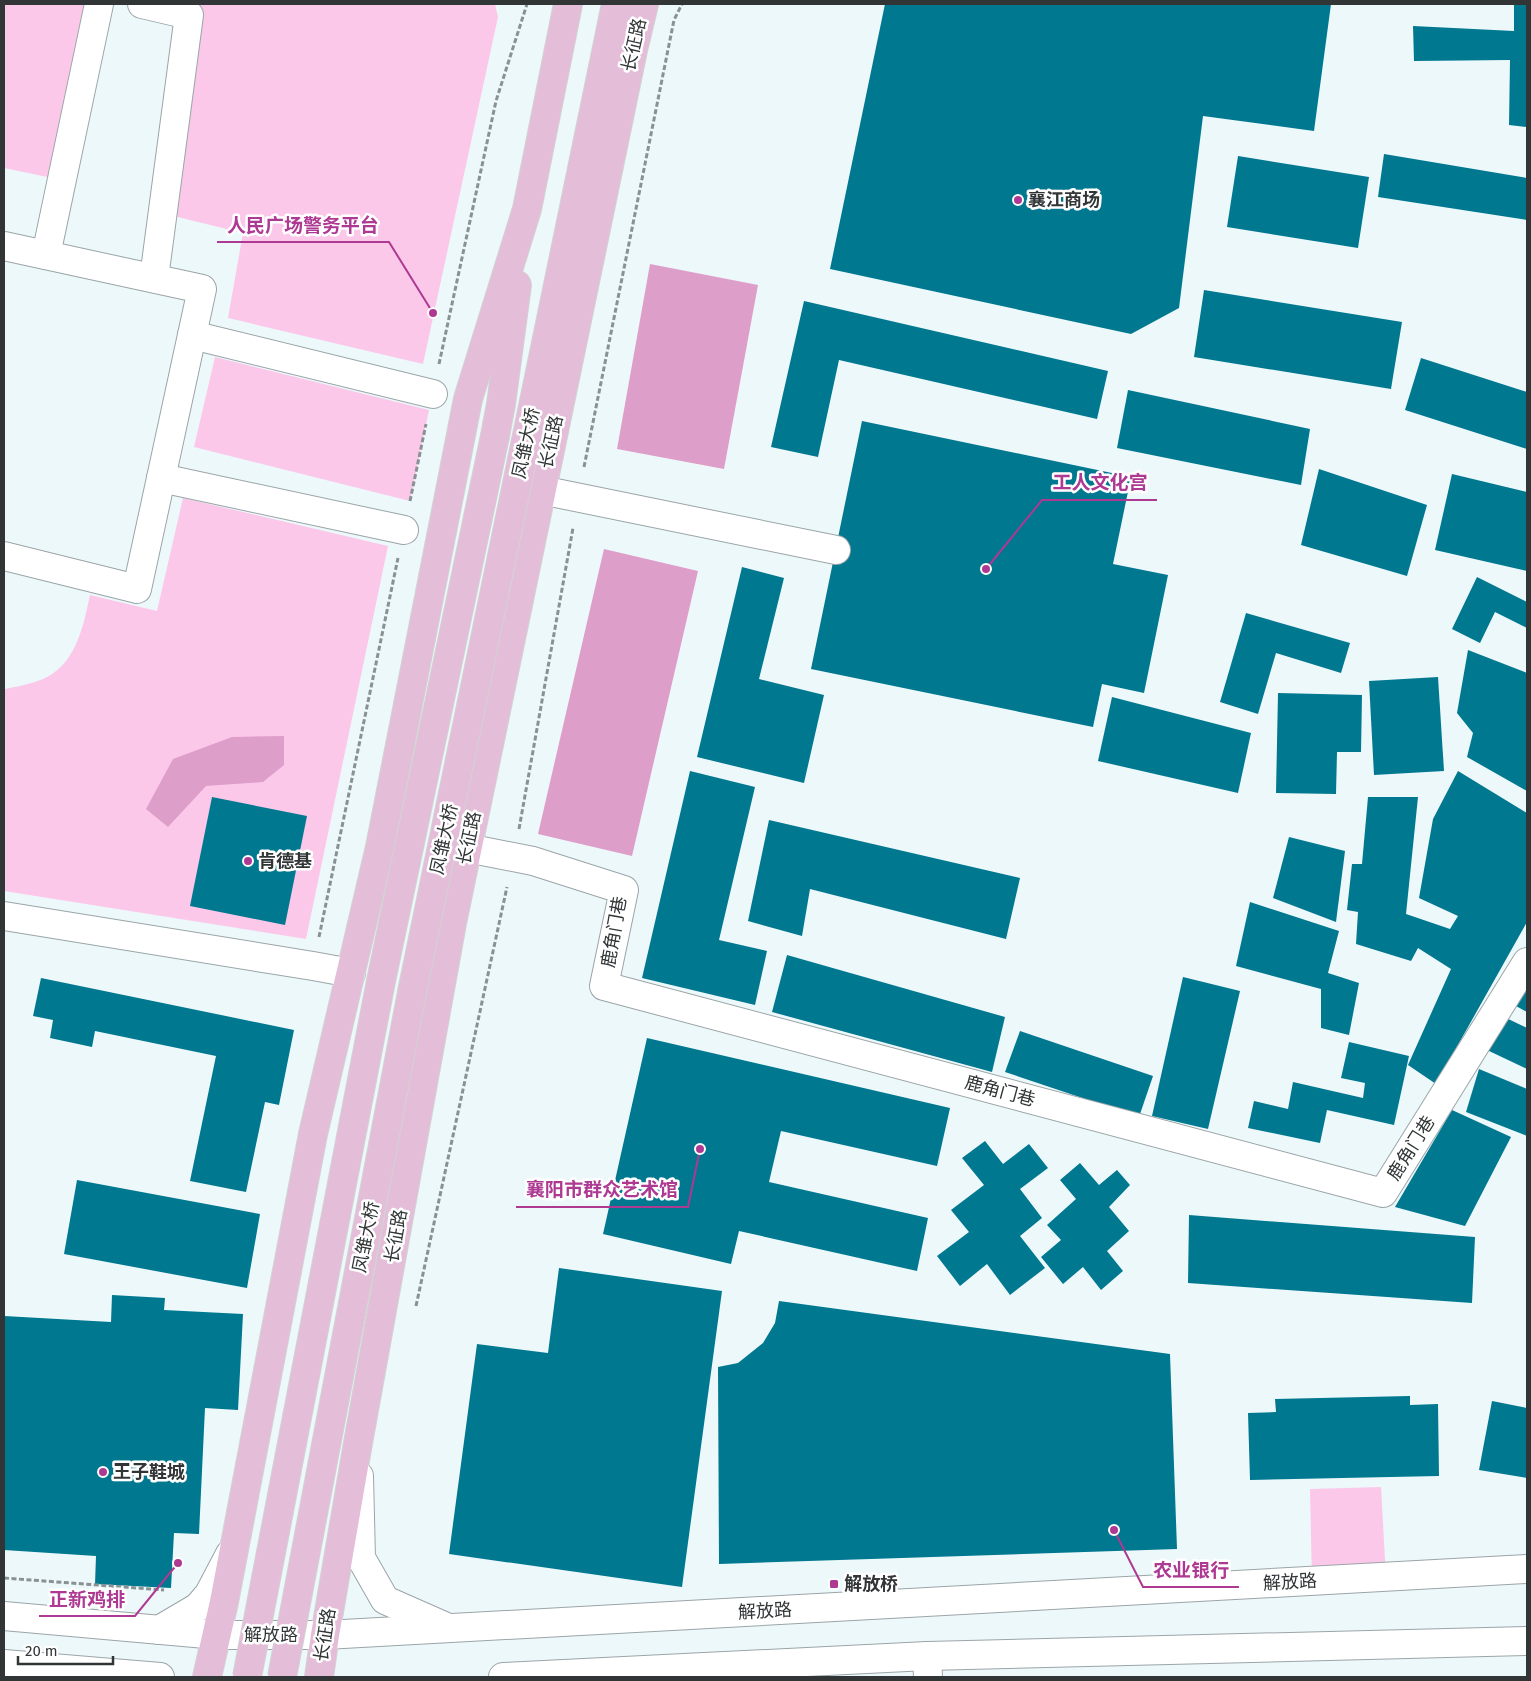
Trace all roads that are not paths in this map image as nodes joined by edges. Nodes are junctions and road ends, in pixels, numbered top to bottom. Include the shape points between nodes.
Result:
1 (99, 4) edge
2 (145, 4) edge
3 (568, 4) edge
4 (616, 4) edge
5 (644, 4) edge
6 (527, 209) junction
7 (4, 246) edge
8 (46, 255) junction
9 (154, 278) junction
10 (192, 335) junction
11 (433, 394) road end
12 (160, 478) junction
13 (541, 490) junction
14 (404, 530) road end
15 (836, 550) dead end
16 (4, 556) edge
17 (467, 848) junction
18 (4, 916) edge
19 (1527, 962) edge
20 (352, 974) junction
21 (358, 1443) junction
22 (235, 1544) junction
23 (1527, 1569) edge
24 (4, 1616) edge
25 (447, 1628) junction
26 (159, 1630) junction
27 (218, 1635) junction
28 (325, 1635) junction
29 (1527, 1641) edge
30 (928, 1666) edge
31 (22, 1669) edge
32 (160, 1677) edge
33 (207, 1677) edge
34 (247, 1677) edge
35 (282, 1677) edge
36 (319, 1677) edge
37 (503, 1677) edge

1 - 8 street
2 - 9 street via 189,15
3 - 6 main road
4 - 35 main road, 凤雏大桥, bridge via 413,987
5 - 13 main road, 长征路
6 - 20 main road via 468,399
6 - 34 main road, 凤雏大桥, bridge via 502,404 381,982
7 - 8 street
8 - 9 street
9 - 10 street via 202,289
10 - 11 street
10 - 12 street
12 - 14 street
12 - 16 street via 136,589
13 - 15 street
13 - 17 main road, 长征路
17 - 19 street, 鹿角门巷 via 533,861 624,890 604,986 1383,1194
17 - 21 main road, 长征路
18 - 20 street
20 - 22 main road via 313,1134
21 - 25 street via 361,1558 385,1600
21 - 28 main road, 长征路
22 - 26 street via 209,1594 198,1607
22 - 27 main road
23 - 25 street, 解放路
24 - 26 street, 解放路
25 - 28 street, 解放路
26 - 27 street, 解放路
27 - 28 street, 解放路
27 - 33 main road
28 - 36 main road, 长征路
29 - 30 street
30 - 37 street
31 - 32 street

